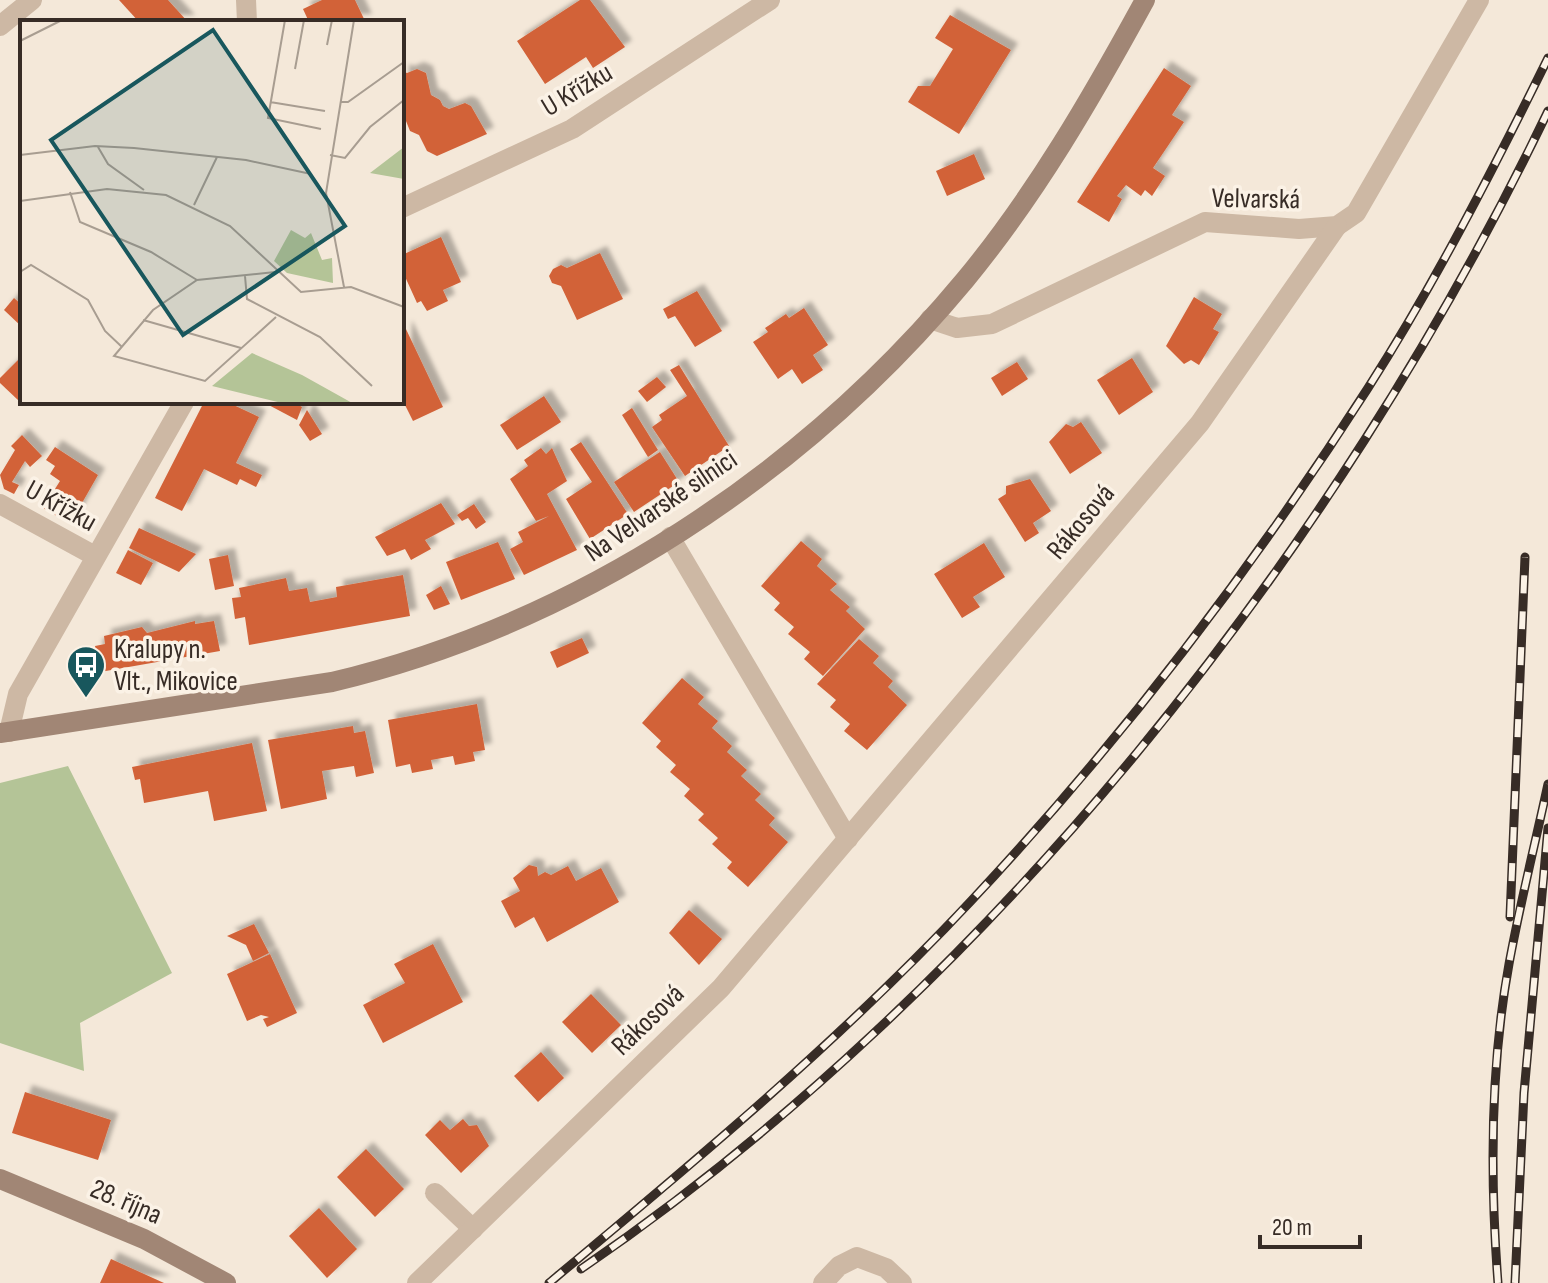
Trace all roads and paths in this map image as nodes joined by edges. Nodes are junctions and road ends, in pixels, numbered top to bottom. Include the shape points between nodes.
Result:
1 (32, 0) edge
2 (246, 0) edge
3 (770, 0) edge
4 (1145, 0) edge
5 (1479, 0) edge
6 (247, 20) edge
7 (0, 26) edge
8 (404, 207) edge
9 (1337, 226) junction
10 (930, 319) junction
11 (183, 404) edge
12 (0, 504) edge
13 (670, 537) junction
14 (95, 556) junction
15 (4, 733) edge
16 (848, 839) junction
17 (0, 1179) edge
18 (435, 1193) dead end
19 (473, 1229) junction
20 (226, 1283) edge
21 (417, 1283) edge
22 (823, 1283) edge
23 (902, 1283) edge

1 - 7 street
2 - 6 street
3 - 8 street, U Křížku via 572,129
4 - 10 main road, Na Velvarské silnici via 1034,186
5 - 9 street, Velvarská via 1356,213
9 - 10 street, Velvarská via 1299,229 1205,222 981,328 957,328
9 - 16 street, Rákosová via 1200,423
10 - 13 main road, Na Velvarské silnici via 778,461
11 - 14 street, U Křížku
12 - 14 street, U Křížku
13 - 15 main road, Na Velvarské silnici via 569,597 370,673
13 - 16 street
14 - 15 street, U Křížku via 18,694
16 - 19 street, Rákosová via 721,988
17 - 20 main road, 28. října via 144,1239
18 - 19 street
19 - 21 street, Rákosová
22 - 23 street via 857,1257 886,1268

